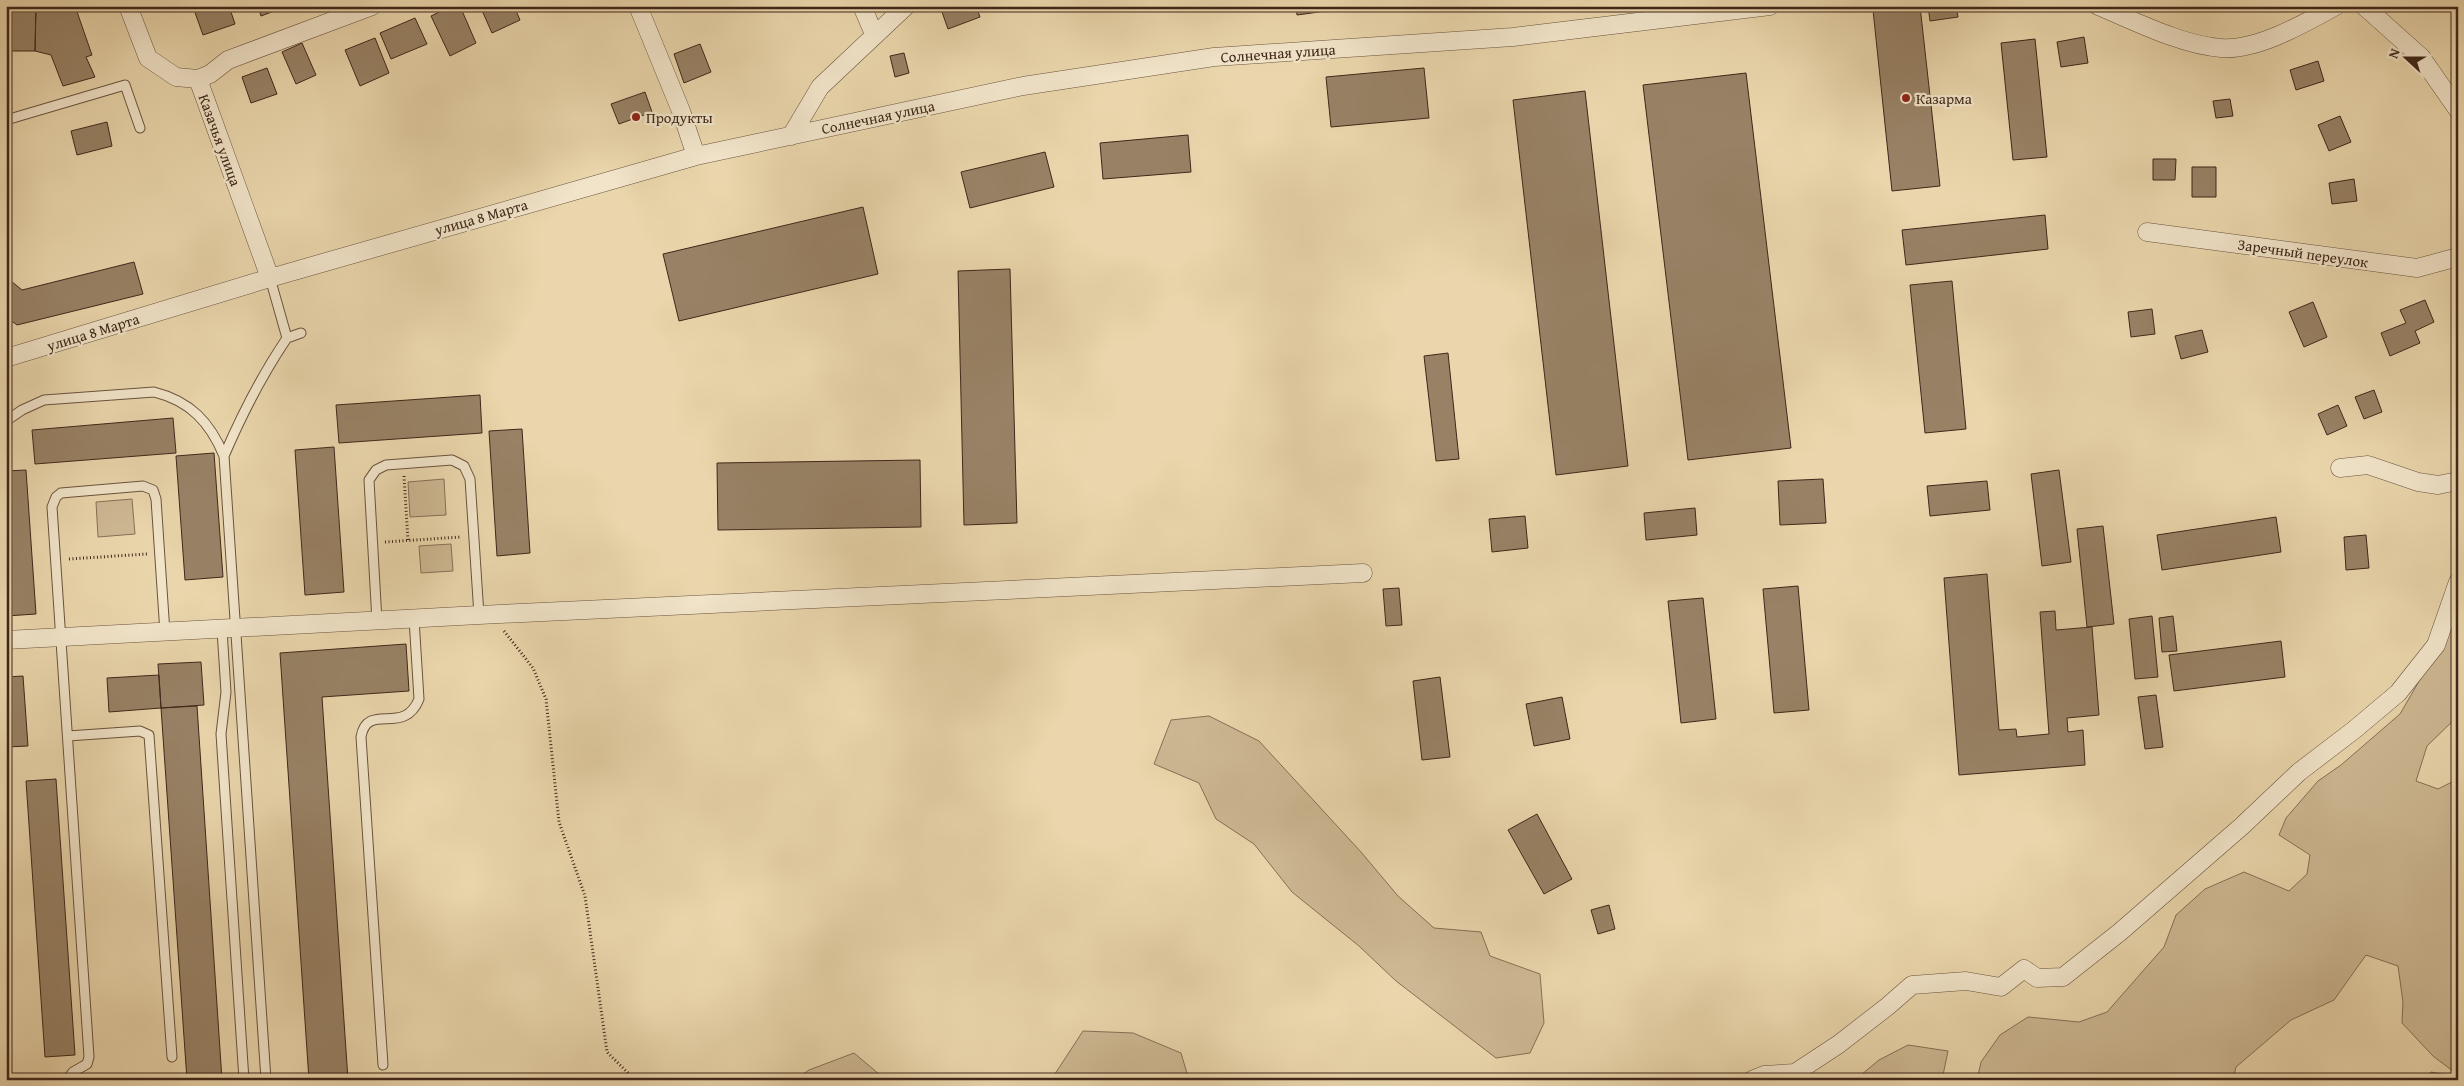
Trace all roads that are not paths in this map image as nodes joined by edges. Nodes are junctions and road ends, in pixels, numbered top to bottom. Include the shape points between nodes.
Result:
1 (128, 6) edge
2 (372, 6) edge
3 (638, 6) edge
4 (862, 6) edge
5 (906, 6) edge
6 (1770, 6) edge
7 (2098, 6) edge
8 (2336, 6) edge
9 (2366, 7) edge
10 (874, 34) junction
11 (198, 79) junction
12 (2458, 110) edge
13 (6, 120) edge
14 (140, 128) dead end
15 (791, 136) junction
16 (696, 156) junction
17 (2147, 232) dead end
18 (2458, 256) edge
19 (270, 278) junction
20 (301, 333) dead end
21 (287, 338) junction
22 (6, 358) edge
23 (6, 422) edge
24 (224, 456) junction
25 (2340, 468) dead end
26 (2458, 481) edge
27 (1363, 573) dead end
28 (2458, 582) edge
29 (484, 615) junction
30 (414, 619) junction
31 (377, 621) junction
32 (229, 630) junction
33 (165, 633) junction
34 (61, 638) junction
35 (6, 640) edge
36 (68, 736) junction
37 (172, 1057) dead end
38 (383, 1065) dead end
39 (1794, 1076) edge
40 (67, 1080) edge
41 (244, 1080) edge
42 (266, 1080) edge
43 (1752, 1080) edge

1 - 11 street, Казачья улица via 148,58 176,77
2 - 11 street via 228,60
3 - 16 street
4 - 10 street
5 - 10 street
6 - 15 street, Солнечная улица via 1513,37 1214,56 1024,86
7 - 8 street via 2197,44 2223,48 2246,46 2300,26
9 - 12 street via 2422,57
10 - 15 street via 820,88
11 - 19 street, Казачья улица
13 - 14 lane via 125,85
15 - 16 street, улица 8 Марта
16 - 19 street, улица 8 Марта
17 - 18 street, Заречный переулок via 2417,268
19 - 21 lane
19 - 22 street, улица 8 Марта
20 - 21 lane
21 - 24 lane via 258,383
23 - 24 lane via 44,400 154,392 188,405 204,419
24 - 32 lane
25 - 26 street via 2368,466 2438,485
27 - 29 street
28 - 39 street via 2436,645 2398,693 2299,772 2235,833 2063,978 2037,978 2024,969 2001,987 1966,982 1912,985
29 - 30 street
29 - 31 lane via 470,480 464,466 452,460 380,467 369,480
30 - 31 street
30 - 38 lane via 419,699 415,709 404,717 374,719 364,726 361,737
31 - 32 street
32 - 33 street
32 - 41 lane via 220,734
32 - 42 lane
33 - 34 street
33 - 34 lane via 155,494 143,486 67,492 56,497 52,507
34 - 35 street
34 - 36 lane
36 - 37 lane via 140,732 149,735
36 - 40 lane via 89,1057 87,1064
39 - 43 street via 1764,1075

